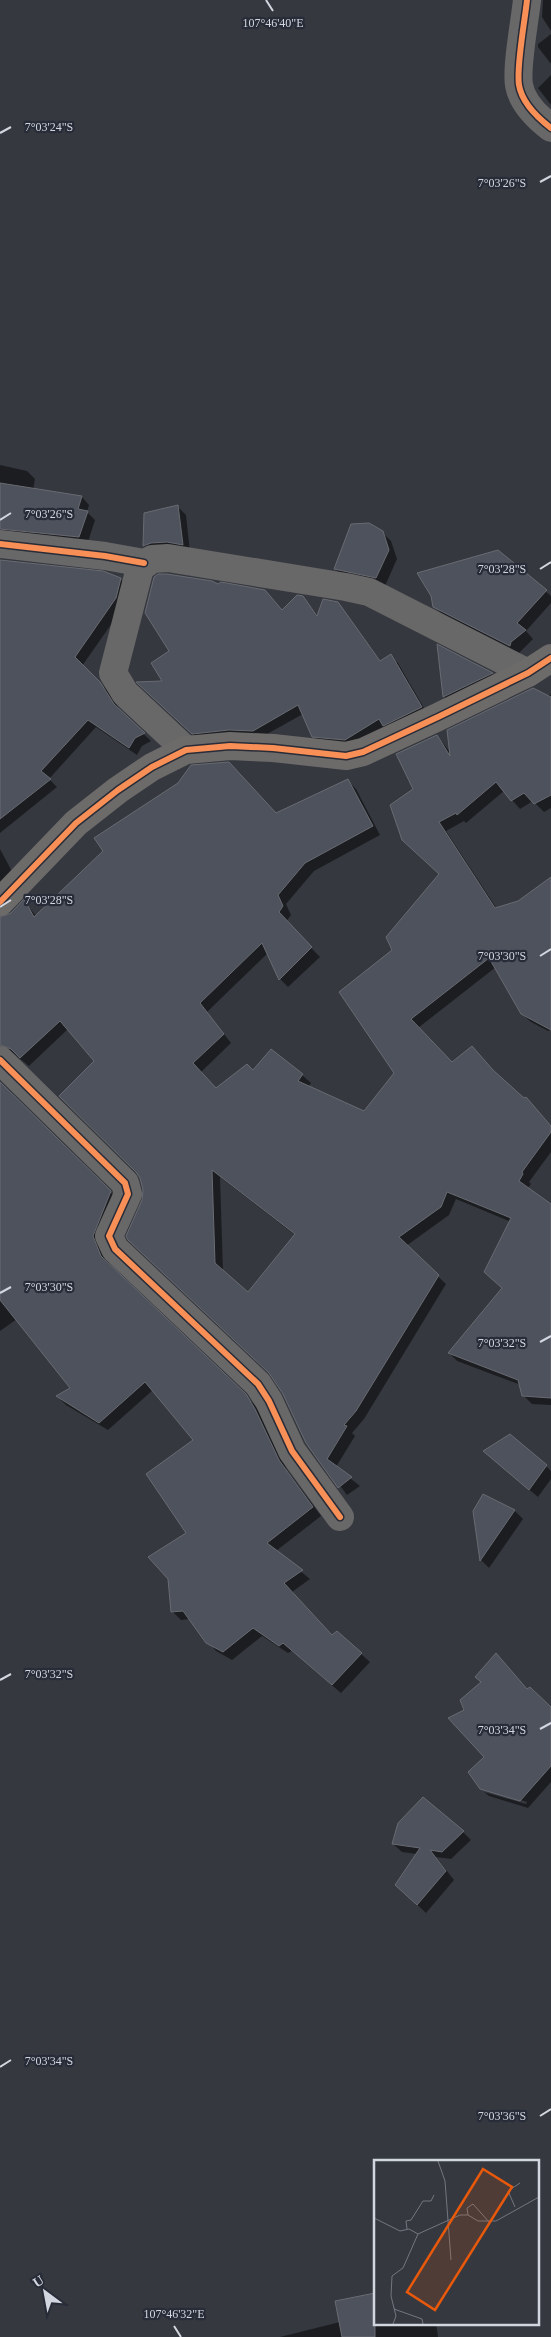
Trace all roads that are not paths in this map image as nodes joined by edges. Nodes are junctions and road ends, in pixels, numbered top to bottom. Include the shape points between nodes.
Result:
1 (527, 0) edge
2 (551, 128) edge
3 (0, 544) edge
4 (144, 563) junction
5 (551, 658) edge
6 (528, 673) junction
7 (186, 750) junction
8 (0, 902) edge
9 (0, 1060) edge
10 (340, 1518) dead end

1 - 2 street via 519,86 525,100
3 - 4 street
4 - 6 street via 152,558 168,558 368,592
4 - 7 street via 113,673 125,693
5 - 6 street
6 - 7 street via 363,752 346,756 230,746
7 - 8 street via 118,790 76,823
9 - 10 street via 125,1183 128,1194 109,1236 111,1243 258,1384 292,1451

